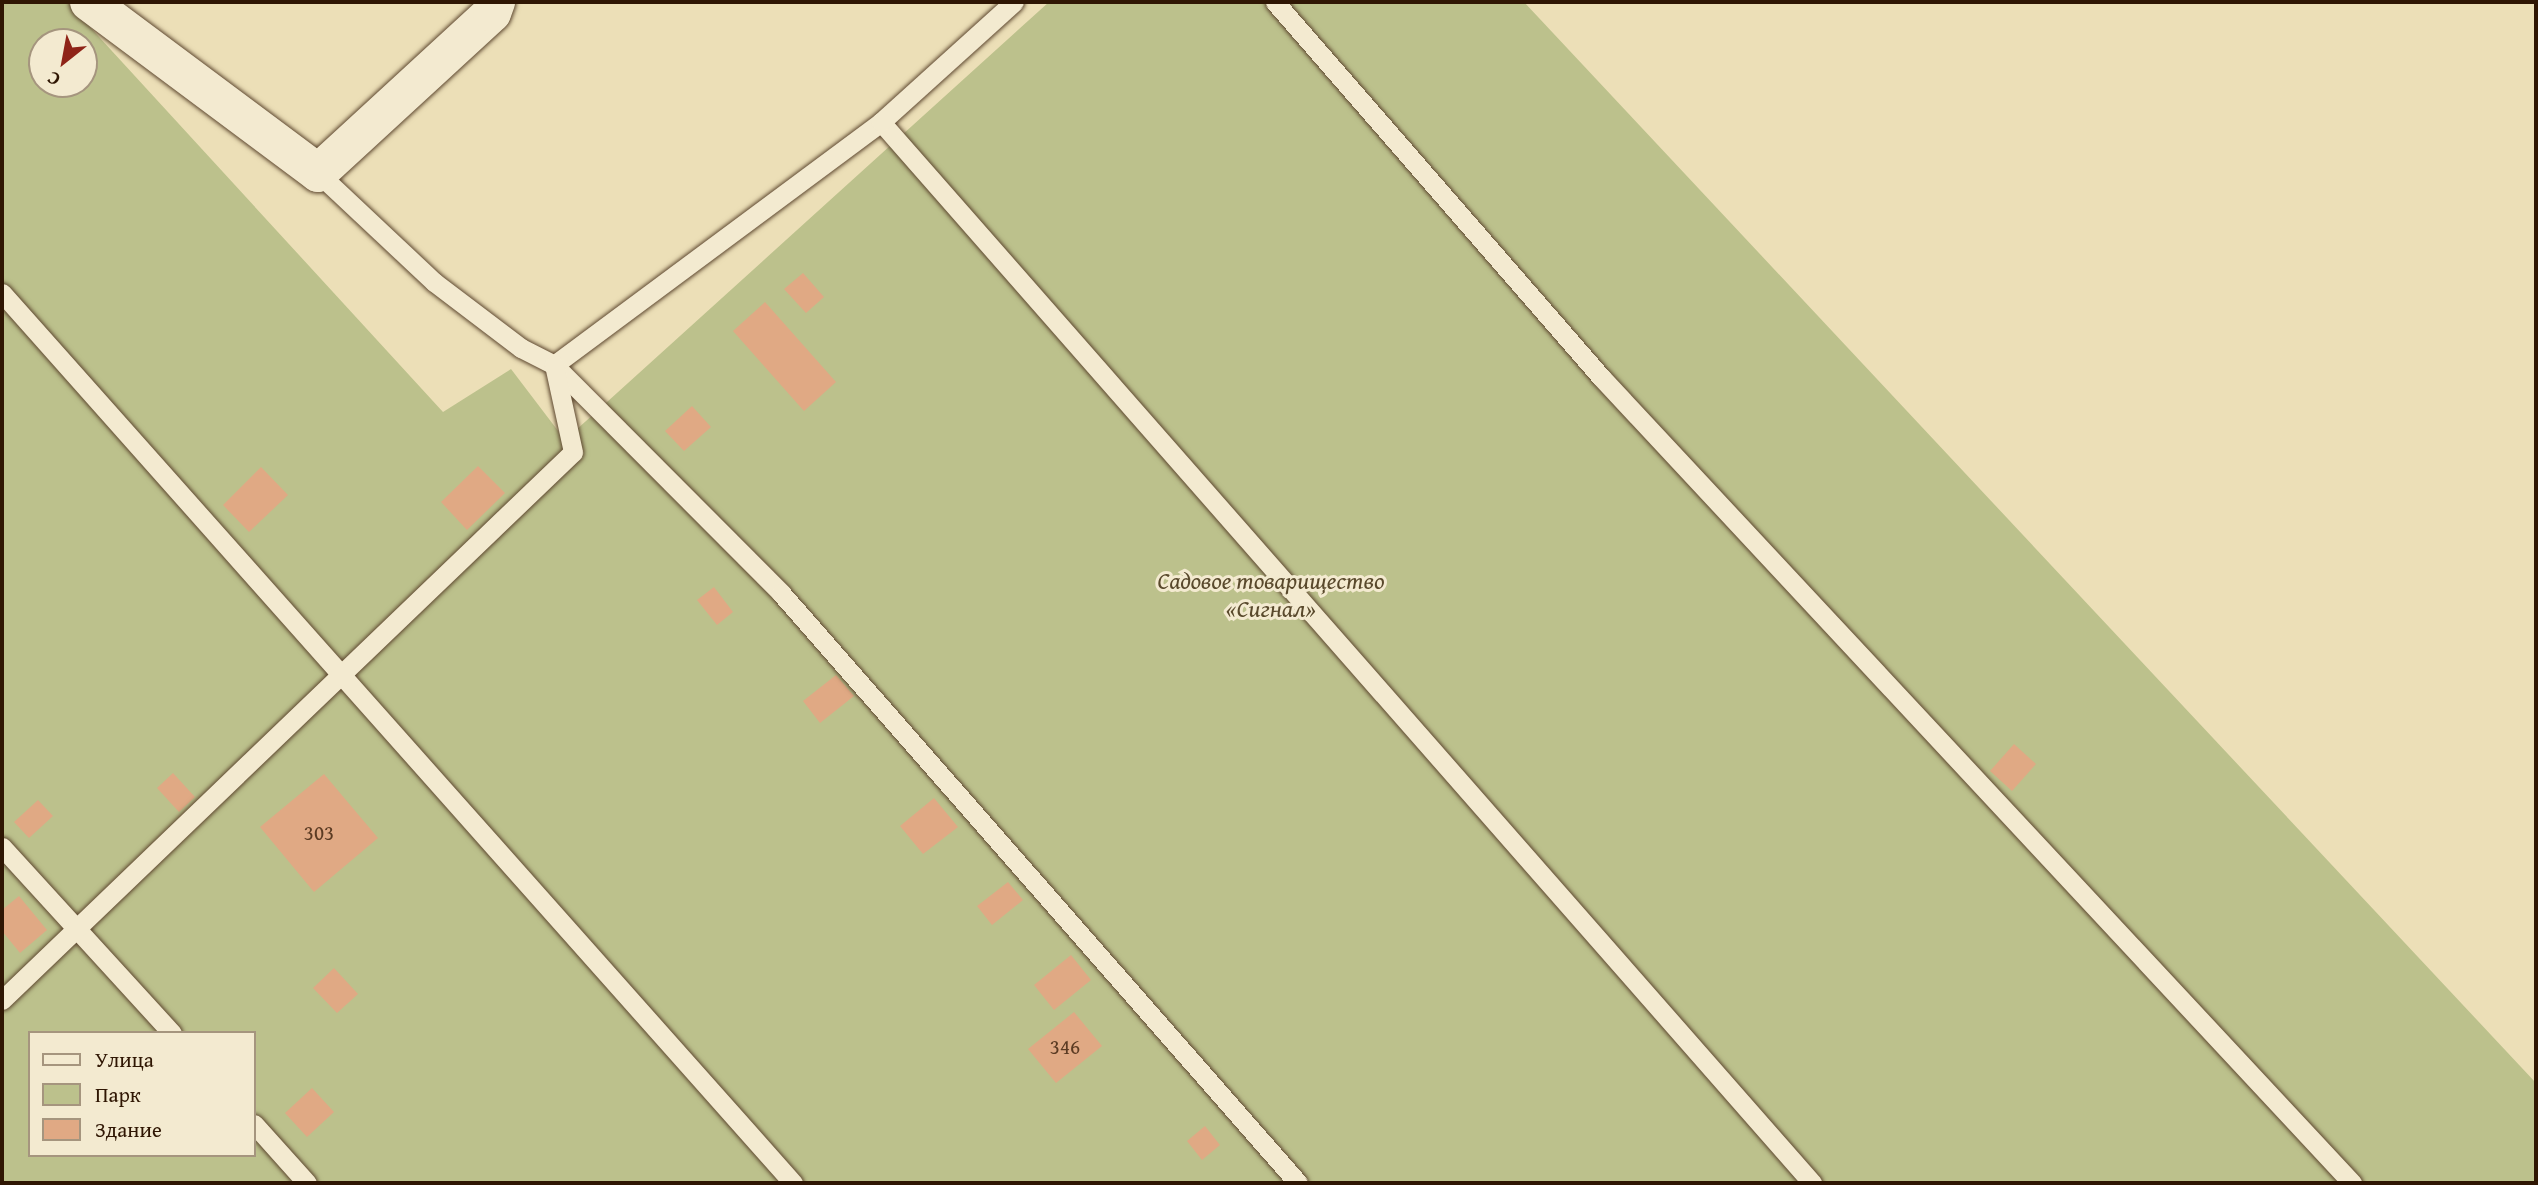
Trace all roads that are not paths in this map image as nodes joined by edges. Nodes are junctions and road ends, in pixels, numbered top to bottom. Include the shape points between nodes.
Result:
1 (89, 2) edge
2 (496, 2) edge
3 (1014, 2) edge
4 (1275, 2) edge
5 (881, 122) junction
6 (318, 173) junction
7 (2, 293) edge
8 (554, 365) junction
9 (346, 674) junction
10 (2, 847) edge
11 (80, 929) junction
12 (2, 1000) edge
13 (170, 1031) edge
14 (256, 1126) edge
15 (307, 1183) edge
16 (793, 1183) edge
17 (1298, 1183) edge
18 (1812, 1183) edge
19 (2352, 1183) edge

1 - 6 street
2 - 6 street via 492,13
3 - 5 lane
4 - 19 lane via 1601,377
5 - 8 lane
5 - 18 lane
6 - 8 lane via 434,282
7 - 9 lane
8 - 9 lane via 573,452
8 - 17 lane via 781,593
9 - 11 lane
9 - 16 lane
10 - 11 lane
11 - 12 lane
11 - 13 lane
14 - 15 lane

